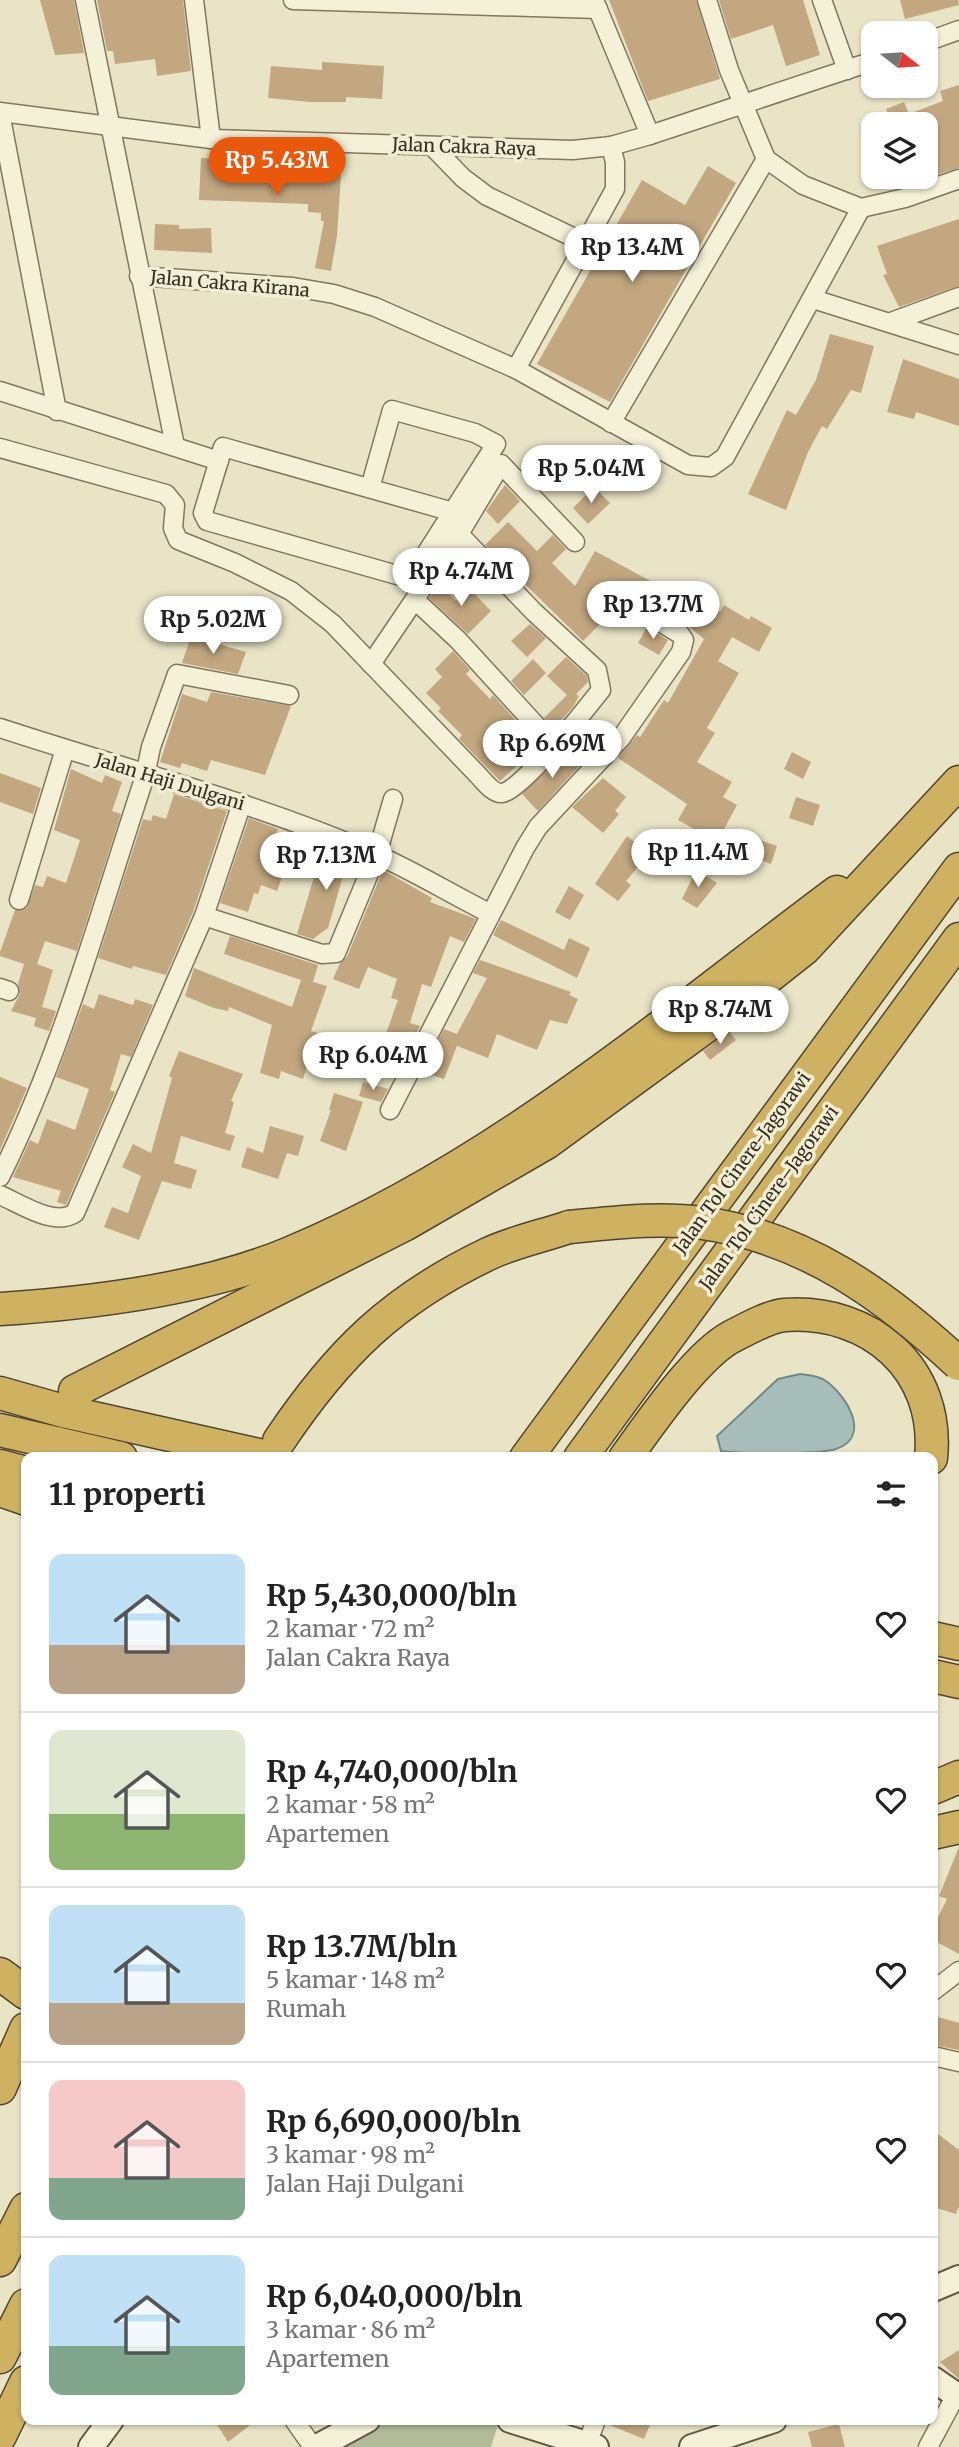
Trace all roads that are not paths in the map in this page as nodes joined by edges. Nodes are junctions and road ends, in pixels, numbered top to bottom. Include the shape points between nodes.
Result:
1 (85, 0) edge
2 (194, 0) edge
3 (293, 0) edge
4 (708, 0) edge
5 (822, 0) edge
6 (596, 5) edge
7 (959, 30) edge
8 (938, 38) edge
9 (861, 65) edge
10 (846, 70) junction
11 (743, 104) junction
12 (0, 112) edge
13 (111, 128) junction
14 (650, 135) junction
15 (211, 139) junction
16 (432, 146) junction
17 (611, 146) junction
18 (766, 159) junction
19 (959, 179) edge
20 (862, 208) junction
21 (583, 242) junction
22 (139, 276) junction
23 (959, 297) edge
24 (813, 299) junction
25 (891, 322) junction
26 (959, 345) edge
27 (516, 369) junction
28 (0, 391) edge
29 (57, 411) junction
30 (611, 422) junction
31 (175, 446) junction
32 (0, 448) edge
33 (219, 461) junction
34 (370, 488) junction
35 (453, 512) junction
36 (459, 534) junction
37 (575, 542) dead end
38 (615, 594) dead end
39 (415, 600) junction
40 (371, 664) junction
41 (289, 695) dead end
42 (0, 728) edge
43 (554, 745) junction
44 (65, 749) junction
45 (145, 776) junction
46 (959, 782) edge
47 (393, 799) dead end
48 (242, 803) junction
49 (901, 844) junction
50 (377, 855) junction
51 (959, 869) edge
52 (19, 900) dead end
53 (489, 913) junction
54 (204, 916) junction
55 (959, 939) edge
56 (390, 1110) dead end
57 (0, 1177) edge
58 (0, 1195) edge
59 (0, 1310) edge
60 (959, 1364) edge
61 (75, 1391) dead end
62 (0, 1393) edge
63 (0, 1430) edge
64 (276, 1449) edge
65 (95, 1452) edge
66 (530, 1452) edge
67 (584, 1452) edge
68 (629, 1452) edge
69 (931, 1452) edge
70 (0, 1466) edge
71 (21, 1472) edge
72 (0, 1490) edge
73 (21, 1497) edge
74 (938, 1639) edge
75 (959, 1644) edge
76 (938, 1677) edge
77 (959, 1682) edge
78 (959, 1777) edge
79 (938, 1786) edge
80 (959, 1827) edge
81 (938, 1832) edge
82 (959, 1971) edge
83 (938, 1987) edge
84 (21, 2040) edge
85 (938, 2057) edge
86 (959, 2062) edge
87 (0, 2088) edge
88 (21, 2219) edge
89 (0, 2260) edge
90 (959, 2278) edge
91 (938, 2286) edge
92 (21, 2315) edge
93 (0, 2357) edge
94 (938, 2386) edge
95 (21, 2393) edge
96 (952, 2404) edge
97 (24, 2425) edge
98 (107, 2425) edge
99 (298, 2425) edge
100 (357, 2425) edge
101 (526, 2425) edge
102 (595, 2425) edge
103 (759, 2425) edge
104 (0, 2437) edge
105 (592, 2445) edge
106 (931, 2446) edge
107 (13, 2447) edge
108 (91, 2447) edge
109 (315, 2447) edge
110 (692, 2447) edge

1 - 13 street
2 - 15 street
3 - 6 street
4 - 11 street
5 - 10 street
6 - 14 street
7 - 8 street
9 - 10 street, Jalan Cakra Raya
10 - 11 street, Jalan Cakra Raya
11 - 14 street, Jalan Cakra Raya
11 - 18 street
12 - 13 street, Jalan Cakra Raya
12 - 29 street
13 - 15 street, Jalan Cakra Raya
13 - 22 street
14 - 17 street, Jalan Cakra Raya
15 - 16 street, Jalan Cakra Raya
16 - 17 street, Jalan Cakra Raya via 573,150
16 - 21 street via 487,195
17 - 21 street via 615,189
18 - 20 street via 803,184
18 - 30 street
19 - 20 street
20 - 24 street
21 - 27 street
22 - 27 street, Jalan Cakra Kirana via 260,282 334,294 420,324
22 - 31 street
23 - 25 street
24 - 25 street
24 - 30 street, Jalan Cakra Kirana via 720,463 688,465
25 - 26 street
27 - 30 street, Jalan Cakra Kirana
28 - 29 street
29 - 31 street
31 - 33 street
32 - 40 street via 166,494 176,505 173,528 178,540 291,591 334,624
33 - 34 street via 223,447
33 - 35 street via 203,513 207,521 404,577 413,574
34 - 35 street
34 - 35 street via 392,410 475,433 496,444
36 - 37 street via 501,464
36 - 39 street
36 - 43 street via 597,670 601,690
38 - 53 street via 680,634 684,640 681,652 621,738 538,827
39 - 40 street
39 - 43 street
40 - 43 street via 496,792 516,787
41 - 45 street via 177,674 150,747
42 - 44 street, Jalan Haji Dulgani
44 - 45 street, Jalan Haji Dulgani
44 - 52 street
45 - 48 street, Jalan Haji Dulgani
45 - 57 street via 55,1049 29,1120
46 - 49 highway
47 - 50 street
48 - 50 street, Jalan Haji Dulgani
48 - 54 street
49 - 59 highway via 545,1112 396,1202 289,1254 188,1284 72,1304
49 - 61 highway via 804,949 546,1143 404,1225
50 - 53 street, Jalan Haji Dulgani
50 - 54 street via 336,953 322,954
51 - 66 highway, Jalan Tol Cinere-Jagorawi
53 - 56 street
54 - 58 street via 75,1213 52,1218
55 - 67 highway, Jalan Tol Cinere–Jagorawi
60 - 64 highway, bridge via 908,1316 862,1283 773,1241 703,1223 639,1221 569,1227 490,1253 418,1292 355,1342 309,1397
62 - 64 highway via 67,1412
63 - 65 highway
68 - 69 highway via 680,1384 728,1338 783,1315 829,1318 865,1329 894,1349 915,1377 929,1415
70 - 71 highway
72 - 73 highway
74 - 75 highway
76 - 77 highway
78 - 79 highway
80 - 81 highway
82 - 83 street
84 - 87 highway
85 - 86 street
88 - 89 highway
90 - 91 street
92 - 93 highway
94 - 96 street
95 - 104 highway
96 - 106 street
97 - 107 highway
98 - 108 street
99 - 109 street
100 - 109 street
101 - 105 street
102 - 105 street
103 - 110 street

